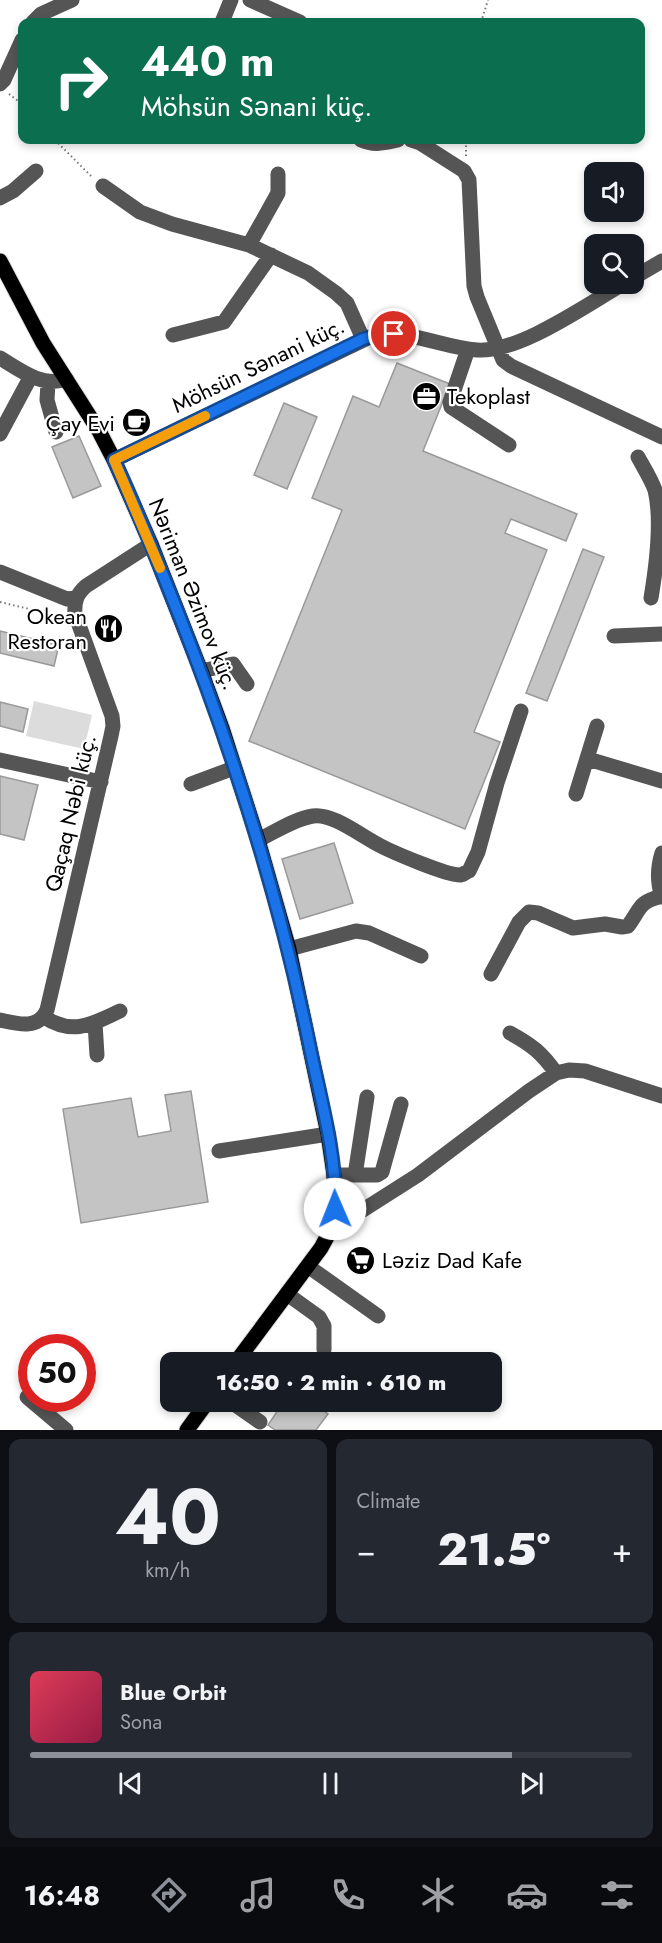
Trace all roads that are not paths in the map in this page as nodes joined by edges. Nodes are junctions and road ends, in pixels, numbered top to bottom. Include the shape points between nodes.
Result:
1 (72, 0) edge
2 (231, 0) edge
3 (250, 0) edge
4 (37, 18) edge
5 (224, 18) edge
6 (291, 18) edge
7 (18, 49) edge
8 (4, 88) edge
9 (422, 144) edge
10 (36, 171) dead end
11 (278, 174) dead end
12 (102, 186) road end
13 (0, 198) edge
14 (249, 245) junction
15 (271, 255) junction
16 (0, 261) edge
17 (662, 261) edge
18 (644, 272) edge
19 (605, 294) edge
20 (173, 335) dead end
21 (363, 339) junction
22 (499, 348) junction
23 (468, 349) junction
24 (0, 358) edge
25 (31, 376) junction
26 (66, 380) junction
27 (48, 383) junction
28 (56, 432) dead end
29 (0, 434) edge
30 (662, 437) edge
31 (509, 445) dead end
32 (638, 457) dead end
33 (114, 460) junction
34 (151, 544) junction
35 (660, 553) edge
36 (0, 572) edge
37 (651, 597) dead end
38 (76, 598) junction
39 (662, 634) edge
40 (614, 636) dead end
41 (201, 671) junction
42 (247, 684) dead end
43 (521, 711) dead end
44 (597, 726) dead end
45 (588, 759) junction
46 (0, 760) edge
47 (234, 768) junction
48 (662, 781) edge
49 (101, 782) junction
50 (191, 784) dead end
51 (576, 794) dead end
52 (258, 840) junction
53 (662, 853) edge
54 (662, 897) edge
55 (289, 949) junction
56 (421, 956) dead end
57 (491, 974) dead end
58 (120, 1011) dead end
59 (44, 1017) junction
60 (0, 1020) edge
61 (94, 1023) junction
62 (510, 1033) dead end
63 (97, 1055) dead end
64 (556, 1073) junction
65 (662, 1096) edge
66 (366, 1097) dead end
67 (401, 1104) dead end
68 (328, 1134) junction
69 (219, 1151) dead end
70 (355, 1175) junction
71 (334, 1176) junction
72 (335, 1209) junction
73 (309, 1267) junction
74 (287, 1294) junction
75 (378, 1316) dead end
76 (324, 1350) dead end
77 (244, 1352) edge
78 (45, 1412) edge
79 (200, 1412) edge
80 (246, 1412) edge
81 (260, 1422) dead end
82 (66, 1430) edge
83 (188, 1430) edge

1 - 4 street
2 - 5 street
3 - 6 street
7 - 8 street
9 - 22 street via 464,171 469,180 474,286
10 - 13 street
11 - 14 street via 278,193
12 - 14 street via 140,212
14 - 15 street
15 - 20 street via 224,322
15 - 21 street via 336,292 347,303
16 - 26 main road, Nəriman Əzimov küç.
17 - 18 street
19 - 22 street, Möhsün Sənani küç. via 544,329
21 - 23 street, Möhsün Sənani küç. via 381,334 412,335
21 - 33 street, Möhsün Sənani küç.
22 - 23 street, Möhsün Sənani küç.
22 - 30 street via 503,360 511,366
23 - 31 street via 451,407
24 - 25 street
25 - 27 street
25 - 29 street
26 - 27 street
26 - 33 main road, Nəriman Əzimov küç.
27 - 28 street via 47,400
32 - 35 street via 655,490
33 - 34 main road, Nəriman Əzimov küç.
34 - 38 street via 86,586
34 - 41 main road, Nəriman Əzimov küç.
35 - 37 street
36 - 38 street via 55,595
38 - 49 street, Qaçaq Nəbi küç. via 75,614 112,716
39 - 40 street
41 - 42 street via 233,664
41 - 47 main road, Nəriman Əzimov küç.
43 - 52 street via 478,852 469,871 461,875 381,846 324,816 299,820
44 - 45 street
45 - 48 street
45 - 51 street
46 - 49 street
47 - 50 street
47 - 52 main road, Nəriman Əzimov küç.
49 - 59 street, Qaçaq Nəbi küç.
52 - 55 main road, Nəriman Əzimov küç.
53 - 54 street via 658,883
54 - 57 street via 640,905 628,926 622,927 573,927 528,912
55 - 56 street via 356,931
55 - 68 main road, Nəriman Əzimov küç.
58 - 61 street
59 - 60 street via 29,1024
59 - 61 street via 72,1028
61 - 63 street
62 - 64 street via 543,1055
64 - 65 street via 585,1071
64 - 72 street via 418,1175 363,1210
66 - 70 street
67 - 70 street via 382,1172
68 - 69 street
68 - 71 main road, Nəriman Əzimov küç.
70 - 71 street
71 - 72 main road, Nəriman Əzimov küç.
72 - 73 main road, Nəriman Əzimov küç. via 328,1235
73 - 74 main road, Nəriman Əzimov küç.
73 - 75 street
74 - 76 street via 320,1317
74 - 77 main road, Nəriman Əzimov küç.
78 - 82 street
79 - 83 main road
80 - 81 street

